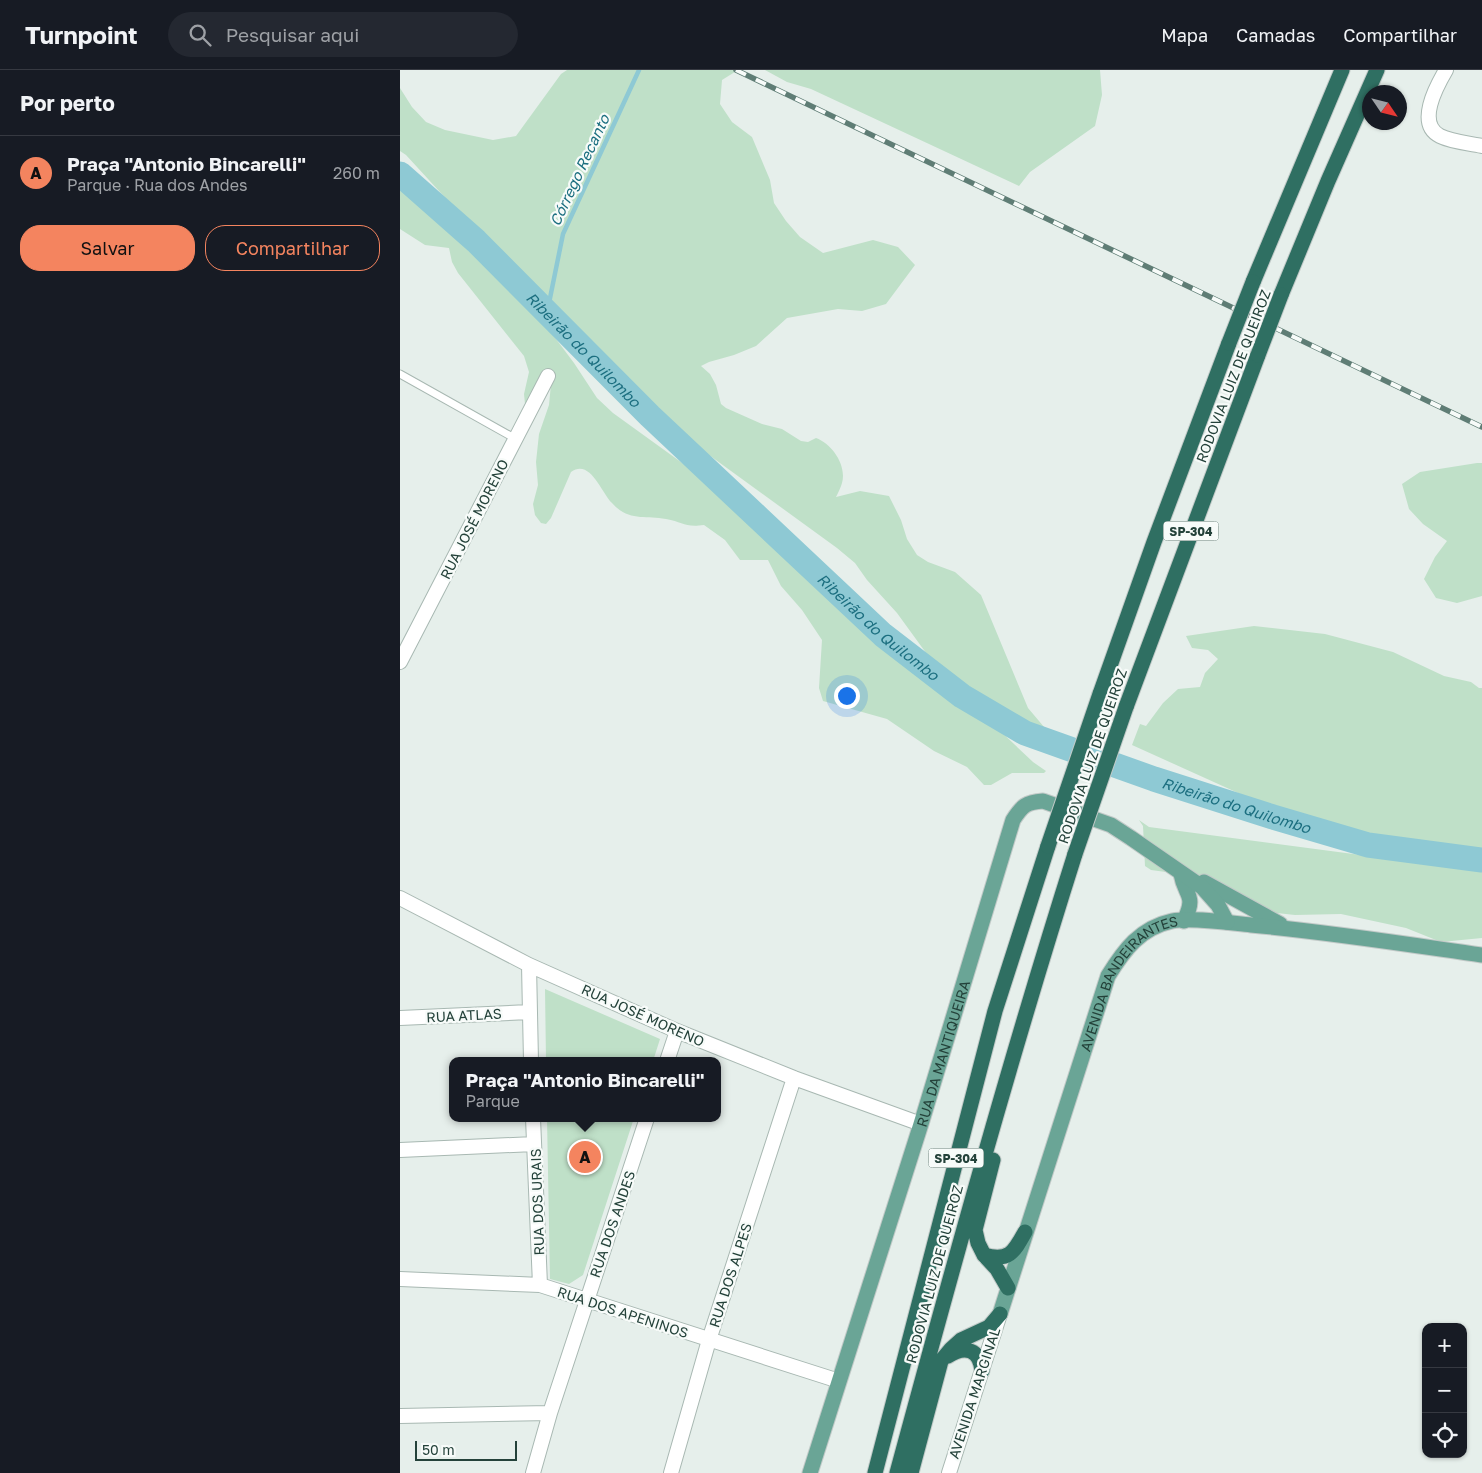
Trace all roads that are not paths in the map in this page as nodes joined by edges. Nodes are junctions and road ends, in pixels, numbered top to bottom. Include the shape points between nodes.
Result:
1 (1342, 70) edge
2 (1377, 70) edge
3 (1384, 70) edge
4 (1446, 70) edge
5 (1375, 85) edge
6 (1362, 106) edge
7 (1359, 111) junction
8 (1482, 146) edge
9 (400, 374) edge
10 (548, 376) dead end
11 (516, 439) junction
12 (400, 662) edge
13 (1182, 875) junction
14 (400, 898) edge
15 (1184, 920) junction
16 (1221, 922) junction
17 (1288, 928) junction
18 (1482, 955) edge
19 (529, 965) junction
20 (1030, 1001) junction
21 (529, 1012) junction
22 (400, 1018) edge
23 (676, 1031) junction
24 (531, 1057) edge
25 (668, 1057) edge
26 (794, 1078) junction
27 (533, 1122) edge
28 (646, 1122) edge
29 (921, 1124) junction
30 (534, 1144) junction
31 (400, 1150) edge
32 (1025, 1232) junction
33 (984, 1255) junction
34 (400, 1279) edge
35 (540, 1285) junction
36 (1008, 1288) junction
37 (586, 1301) junction
38 (1000, 1314) junction
39 (709, 1340) junction
40 (941, 1361) junction
41 (982, 1371) junction
42 (839, 1381) junction
43 (550, 1412) junction
44 (400, 1416) edge
45 (533, 1473) edge
46 (671, 1473) edge
47 (810, 1473) edge
48 (875, 1473) edge
49 (896, 1473) edge
50 (910, 1473) edge
51 (949, 1473) edge

1 - 48 highway, RODOVIA LUIZ DE QUEIROZ / SP-304, bridge via 1228,343 1150,551 1048,846 995,1011
2 - 7 highway, RODOVIA LUIZ DE QUEIROZ / SP-304
3 - 5 highway
4 - 8 street via 1427,119 1429,126 1441,136
6 - 7 highway
7 - 20 highway, RODOVIA LUIZ DE QUEIROZ / SP-304, bridge via 1281,294 1126,707 1075,854
9 - 11 lane
10 - 11 street, RUA JOSÉ MORENO
11 - 12 street, RUA JOSÉ MORENO
13 - 15 main road via 1191,900
13 - 16 main road, RUA DA MANTIQUEIRA via 1212,897 1221,909
13 - 17 main road via 1193,876
13 - 29 main road, RUA DA MANTIQUEIRA via 1111,826 1043,801 1031,802 1020,808 1013,820
14 - 19 street, RUA JOSÉ MORENO
15 - 16 main road, AVENIDA BANDEIRANTES
15 - 32 main road, AVENIDA BANDEIRANTES via 1152,928 1136,939 1124,950 1108,976
16 - 17 main road, AVENIDA BANDEIRANTES
17 - 18 main road, AVENIDA BANDEIRANTES
19 - 21 street
19 - 23 street, RUA JOSÉ MORENO
20 - 33 highway via 1012,1091 975,1230
20 - 49 highway, RODOVIA LUIZ DE QUEIROZ / SP-304 via 972,1196
21 - 22 street, RUA ATLAS
21 - 24 street
23 - 25 street
23 - 26 street, RUA JOSÉ MORENO
26 - 29 street, RUA JOSÉ MORENO
26 - 39 street, RUA DOS ALPES
27 - 30 street, RUA DOS URAIS
28 - 37 street, RUA DOS ANDES
29 - 42 main road, RUA DA MANTIQUEIRA
30 - 31 street
30 - 35 street, RUA DOS URAIS
32 - 33 highway via 1018,1245 1004,1257
32 - 36 main road, AVENIDA BANDEIRANTES
33 - 36 highway via 997,1268
34 - 35 street, RUA DOS APENINOS
35 - 37 street, RUA DOS APENINOS
36 - 38 main road, AVENIDA BANDEIRANTES
37 - 39 street, RUA DOS APENINOS
37 - 43 street, RUA DOS ANDES
38 - 40 highway via 989,1327 961,1340
38 - 41 street, AVENIDA MARGINAL
39 - 42 street, RUA DOS APENINOS
39 - 46 street, RUA DOS ALPES
40 - 41 highway via 965,1349 981,1361
40 - 50 highway
41 - 51 street, AVENIDA MARGINAL
42 - 47 main road, RUA DA MANTIQUEIRA
43 - 44 street
43 - 45 street, RUA DOS ANDES

